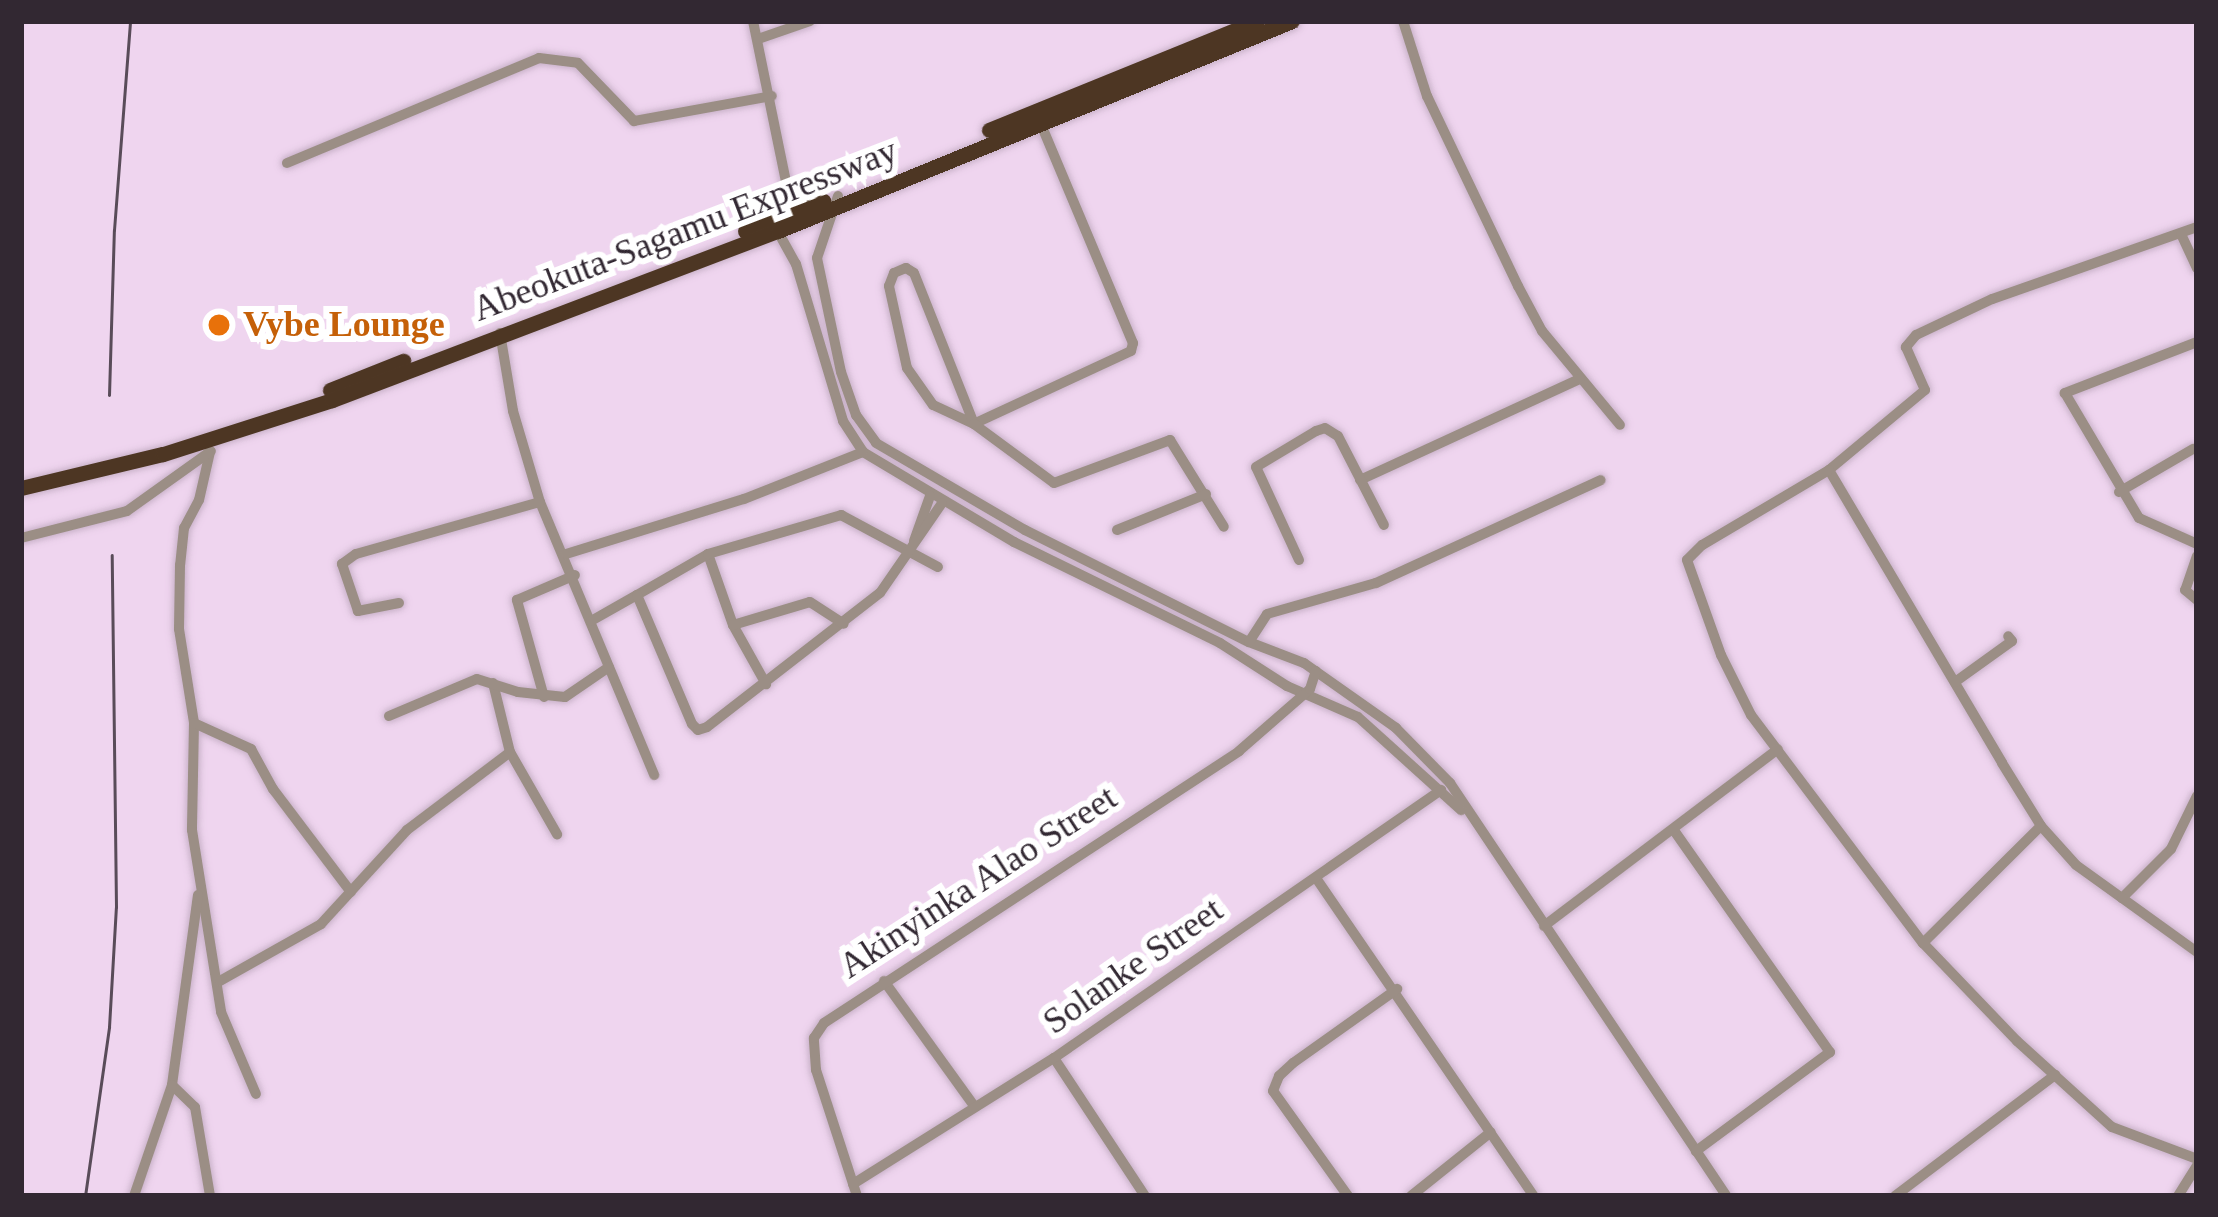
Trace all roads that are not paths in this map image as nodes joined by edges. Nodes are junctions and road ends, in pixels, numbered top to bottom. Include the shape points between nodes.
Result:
1 (753, 21) edge
2 (810, 21) edge
3 (1258, 21) edge
4 (1292, 21) edge
5 (1403, 21) edge
6 (758, 38) junction
7 (772, 96) junction
8 (1040, 122) junction
9 (287, 164) dead end
10 (836, 202) junction
11 (801, 210) junction
12 (774, 226) junction
13 (2197, 227) edge
14 (2181, 234) junction
15 (817, 258) junction
16 (796, 264) junction
17 (2197, 269) edge
18 (823, 296) junction
19 (808, 300) junction
20 (500, 333) junction
21 (2197, 342) edge
22 (1580, 379) junction
23 (974, 424) junction
24 (1620, 425) dead end
25 (222, 432) junction
26 (2193, 449) dead end
27 (210, 452) junction
28 (863, 452) junction
29 (1828, 470) junction
30 (21, 478) edge
31 (1360, 480) junction
32 (1601, 480) dead end
33 (21, 488) edge
34 (2119, 492) junction
35 (1206, 494) junction
36 (936, 499) junction
37 (540, 502) junction
38 (1384, 525) dead end
39 (1224, 527) dead end
40 (1117, 530) dead end
41 (21, 538) edge
42 (912, 544) junction
43 (2197, 544) edge
44 (566, 554) junction
45 (708, 554) junction
46 (2197, 556) edge
47 (1300, 560) dead end
48 (938, 567) dead end
49 (574, 575) junction
50 (637, 595) junction
51 (2197, 600) edge
52 (399, 604) dead end
53 (591, 621) junction
54 (844, 623) junction
55 (733, 625) junction
56 (2008, 636) dead end
57 (1249, 642) junction
58 (1292, 658) junction
59 (609, 667) junction
60 (1316, 671) junction
61 (1279, 681) junction
62 (493, 682) junction
63 (1955, 682) junction
64 (766, 684) junction
65 (1303, 693) junction
66 (544, 697) junction
67 (388, 716) dead end
68 (194, 723) junction
69 (1778, 749) junction
70 (510, 752) junction
71 (654, 775) dead end
72 (1441, 790) junction
73 (2197, 796) edge
74 (1476, 825) junction
75 (2041, 826) junction
76 (1673, 829) junction
77 (556, 834) dead end
78 (1316, 878) junction
79 (200, 886) junction
80 (351, 892) junction
81 (2122, 898) junction
82 (1544, 926) junction
83 (1923, 943) junction
84 (2197, 952) edge
85 (220, 981) junction
86 (884, 981) junction
87 (1397, 989) junction
88 (1054, 1058) junction
89 (2055, 1075) junction
90 (172, 1084) junction
91 (256, 1094) dead end
92 (975, 1107) junction
93 (1491, 1132) junction
94 (1696, 1151) junction
95 (2197, 1162) edge
96 (855, 1190) edge
97 (134, 1196) edge
98 (210, 1196) edge
99 (1145, 1196) edge
100 (1348, 1196) edge
101 (1411, 1196) edge
102 (1534, 1196) edge
103 (1726, 1196) edge
104 (1895, 1196) edge
105 (2178, 1196) edge

1 - 6 street
2 - 6 street
3 - 10 highway, Abeokuta-Sagamu Expressway
4 - 8 highway, Abeokuta-Sagamu Expressway
5 - 22 street via 1427,96 1517,286
6 - 7 street
7 - 9 street via 634,122 578,63 539,58
7 - 11 street via 789,196
8 - 10 highway, Abeokuta-Sagamu Expressway
8 - 23 street via 1133,343 1131,351
10 - 11 highway, Abeokuta-Sagamu Expressway
10 - 12 highway, Abeokuta-Sagamu Expressway
10 - 15 street
11 - 12 highway, Abeokuta-Sagamu Expressway
12 - 16 street
12 - 20 highway, Abeokuta-Sagamu Expressway
12 - 25 highway, Abeokuta-Sagamu Expressway
13 - 14 street
14 - 17 street
14 - 29 street via 1992,299 1916,335 1906,346 1925,390
15 - 16 street
15 - 18 street
16 - 19 street
18 - 19 street
18 - 57 street via 856,415 888,454
19 - 28 street via 826,376
20 - 25 highway, Abeokuta-Sagamu Expressway
20 - 37 street
21 - 34 street via 2065,392
22 - 24 street
22 - 31 street
23 - 23 street via 914,273 894,273 889,298 907,368 923,396
23 - 35 street via 1054,483 1170,440
25 - 27 street
25 - 30 highway, Abeokuta-Sagamu Expressway
25 - 33 highway, Abeokuta-Sagamu Expressway
26 - 34 street
27 - 41 street via 127,511
27 - 68 street via 180,565 179,629
28 - 36 street
28 - 44 street
29 - 63 street
29 - 69 street via 1687,560 1735,688
31 - 38 street
31 - 47 street via 1338,436 1325,428 1260,461 1259,476
32 - 57 street via 1376,584 1267,614
34 - 43 street via 2139,518
35 - 39 street
35 - 40 street
36 - 42 street
36 - 61 street
37 - 44 street
37 - 52 street via 341,564 358,610
42 - 45 street via 841,515
42 - 48 street
42 - 54 street via 880,593
44 - 49 street
45 - 50 street
45 - 55 street
46 - 51 street via 2186,590
49 - 53 street
49 - 66 street via 517,600
50 - 53 street
50 - 64 street via 698,730
53 - 59 street
54 - 55 street via 810,602
54 - 64 street
55 - 64 street
56 - 63 street via 2012,641
57 - 58 street
58 - 60 street
58 - 61 street
59 - 66 street via 577,692
59 - 71 street
60 - 65 street, Akinyinka Alao Street
60 - 74 street via 1421,750
61 - 65 street
62 - 66 street
62 - 67 street via 465,682
62 - 70 street
63 - 75 street
65 - 72 street via 1358,717
65 - 86 street, Akinyinka Alao Street via 1210,771
68 - 79 street
68 - 80 street via 251,749
69 - 76 street
69 - 83 street
70 - 77 street
70 - 80 street via 407,830
72 - 74 street
72 - 78 street, Solanke Street
73 - 81 street via 2171,849
74 - 82 street
75 - 81 street
75 - 83 street
76 - 82 street
76 - 94 street via 1830,1052
78 - 87 street
78 - 88 street, Solanke Street
79 - 85 street
79 - 90 street
80 - 85 street via 321,924
81 - 84 street
82 - 94 street
83 - 89 street
85 - 91 street via 221,1012
86 - 92 street
86 - 96 street, Akinyinka Alao Street via 841,1008 814,1038 816,1070
87 - 93 street
87 - 100 street via 1293,1063 1274,1091
88 - 92 street, Solanke Street
88 - 99 street
89 - 95 street via 2112,1126
89 - 104 street
90 - 97 street
90 - 98 street via 195,1107
92 - 96 street, Solanke Street
93 - 101 street
93 - 102 street
94 - 103 street
95 - 105 street

